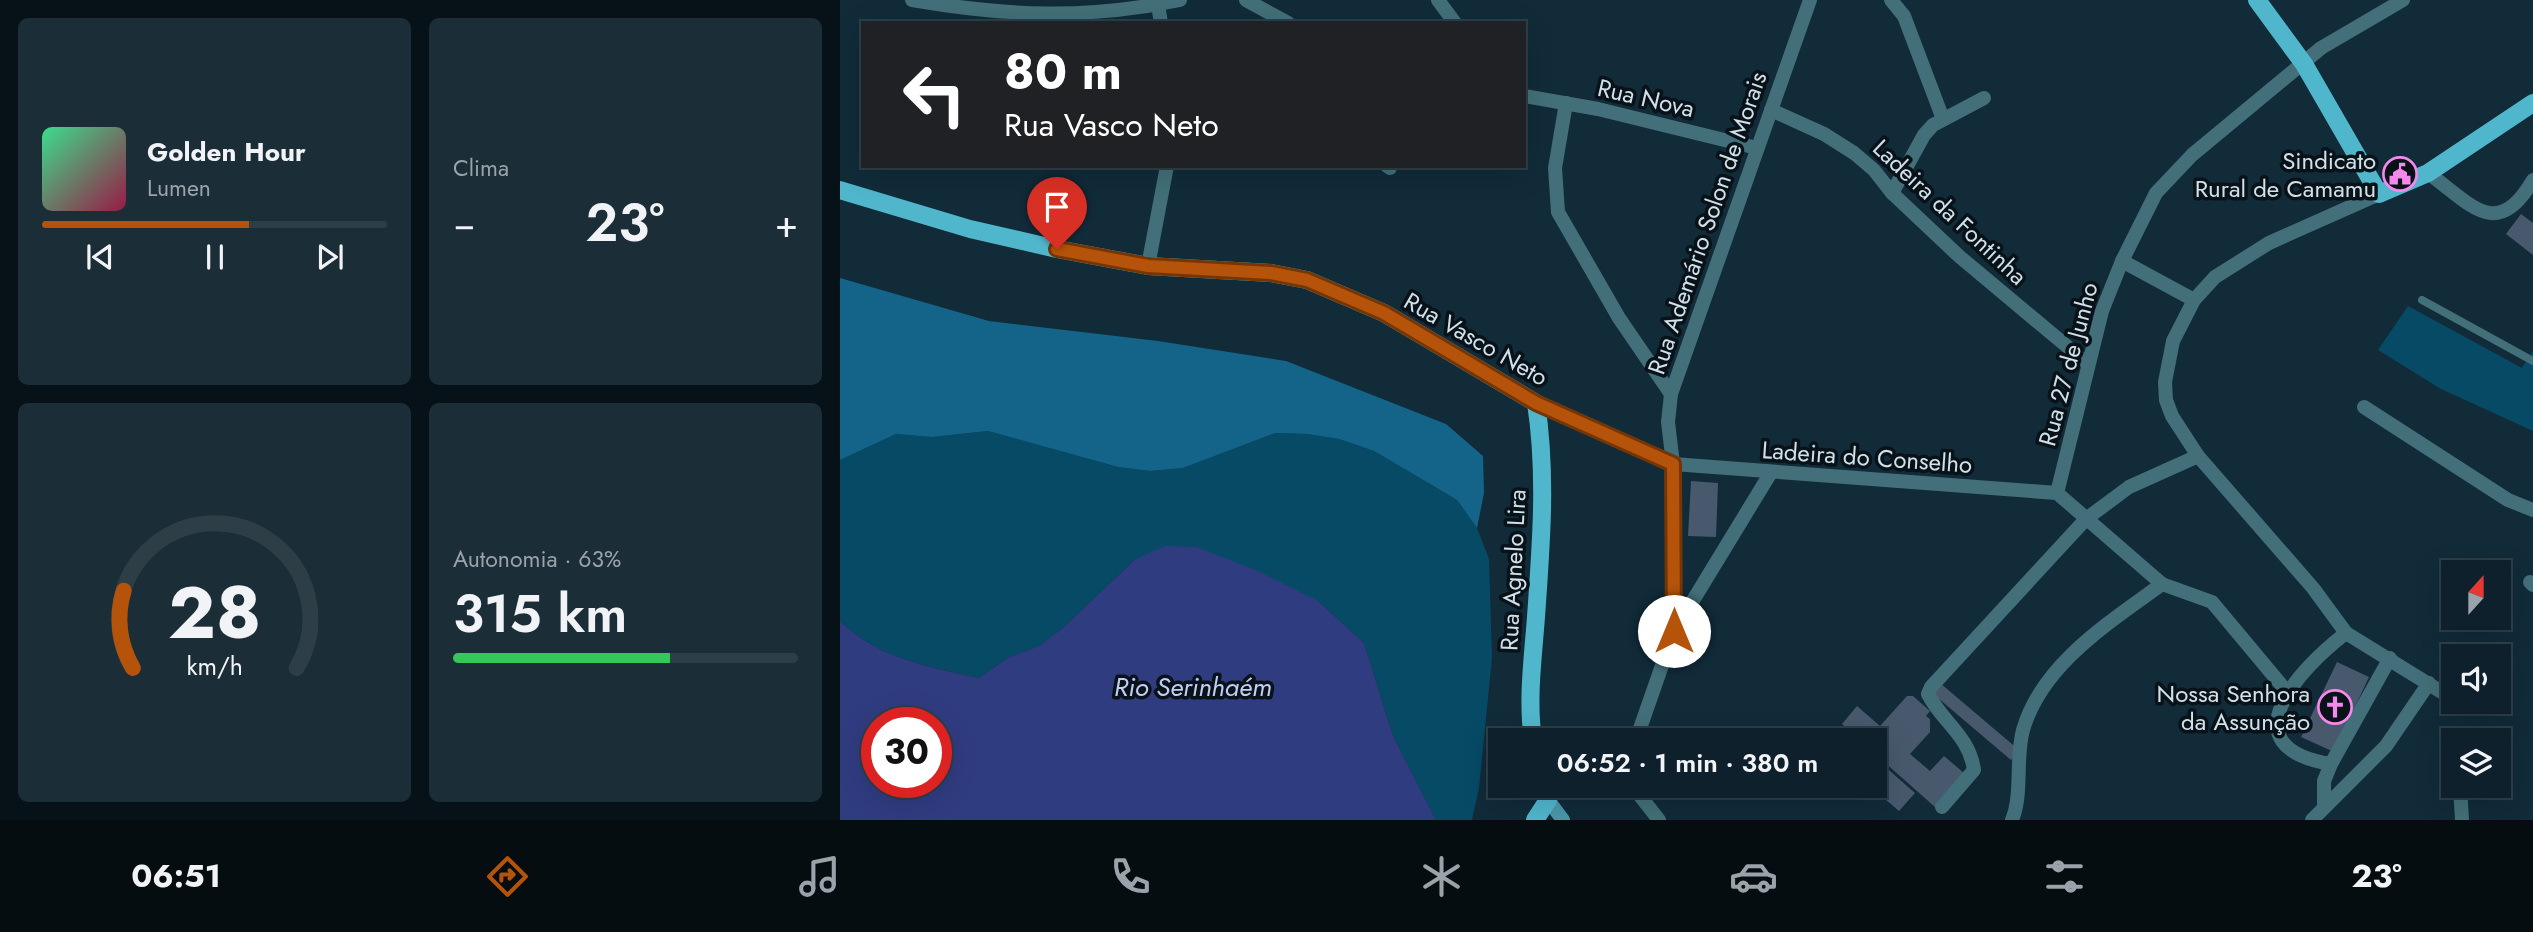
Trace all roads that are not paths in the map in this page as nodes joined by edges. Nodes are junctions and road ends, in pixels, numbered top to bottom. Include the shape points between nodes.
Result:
1 (912, 0) edge
2 (1096, 0) edge
3 (1180, 0) edge
4 (1246, 0) edge
5 (1438, 0) edge
6 (1810, 0) edge
7 (1891, 0) edge
8 (2257, 0) edge
9 (2403, 0) edge
10 (1137, 4) edge
11 (1158, 5) junction
12 (1089, 15) junction
13 (1161, 21) edge
14 (1285, 21) edge
15 (1454, 21) edge
16 (2304, 64) junction
17 (1526, 96) edge
18 (1984, 98) dead end
19 (1566, 103) junction
20 (2533, 103) edge
21 (1771, 110) junction
22 (1943, 119) junction
23 (1757, 148) junction
24 (1167, 168) edge
25 (2428, 173) junction
26 (2533, 180) edge
27 (840, 190) edge
28 (1892, 193) junction
29 (2379, 194) junction
30 (2122, 261) junction
31 (1148, 266) junction
32 (2194, 300) junction
33 (2421, 300) dead end
34 (2533, 361) edge
35 (2087, 363) junction
36 (1671, 394) junction
37 (1536, 403) junction
38 (2364, 407) dead end
39 (2198, 456) junction
40 (1673, 464) junction
41 (1770, 474) junction
42 (2057, 492) junction
43 (2533, 510) edge
44 (2086, 519) junction
45 (2162, 584) junction
46 (1674, 631) junction
47 (2346, 633) junction
48 (2390, 657) junction
49 (2429, 682) junction
50 (2441, 690) edge
51 (2288, 693) junction
52 (1532, 728) edge
53 (1640, 728) edge
54 (2331, 764) junction
55 (1543, 798) edge
56 (1548, 798) edge
57 (1642, 798) edge
58 (2461, 798) edge
59 (2323, 806) junction
60 (1942, 807) dead end
61 (1535, 820) edge
62 (1563, 820) edge
63 (1659, 820) edge
64 (2012, 820) edge
65 (2312, 820) edge
66 (2462, 820) edge

1 - 12 street via 1009,15
2 - 12 street
3 - 11 street
4 - 14 street
5 - 15 street
6 - 21 street, Rua Ademário Solon de Morais
7 - 22 street via 1904,16
8 - 16 main road
9 - 16 street, Rua 27 de Junho via 2342,33
10 - 11 street
10 - 12 street
11 - 13 street
16 - 29 main road
16 - 30 street, Rua 27 de Junho via 2171,175 2157,192
17 - 19 street, Rua Nova
18 - 22 street
19 - 23 street, Rua Nova
19 - 36 street via 1555,168 1558,212 1619,318
20 - 25 main road
21 - 23 street, Rua Ademário Solon de Morais
21 - 28 street, Ladeira da Fontinha via 1854,153
22 - 28 street via 1924,135
23 - 36 street, Rua Ademário Solon de Morais
24 - 31 street
25 - 26 street via 2480,211 2492,214 2513,207
25 - 29 main road
27 - 31 main road, Rua Vasco Neto via 970,229
28 - 35 street, Ladeira da Fontinha via 2024,313
29 - 32 street via 2269,243 2215,277
30 - 32 street
30 - 35 street, Rua 27 de Junho
31 - 37 main road, Rua Vasco Neto via 1271,273 1307,280 1384,313
32 - 39 street via 2173,341 2165,382 2172,416
33 - 34 lane
35 - 42 street, Rua 27 de Junho
36 - 40 street, Rua Ademário Solon de Morais via 1668,422
37 - 40 street, Rua Vasco Neto
37 - 52 main road, Rua Agnelo Lira via 1544,515 1530,688
38 - 43 street via 2508,500
39 - 44 street via 2129,487
39 - 47 street via 2313,588
40 - 41 street, Ladeira do Conselho
40 - 46 street, Rua Ademário Solon de Morais
41 - 42 street, Ladeira do Conselho
41 - 46 street
42 - 44 street
44 - 45 street
44 - 60 street via 1931,687 1928,694 1957,728 1974,770
45 - 51 street via 2213,602
45 - 64 street via 2074,652 2041,695 2023,729
46 - 53 street
47 - 48 street
47 - 51 street via 2315,657
48 - 49 street
48 - 54 street
49 - 50 street
49 - 59 street via 2386,746
51 - 54 street via 2278,723 2282,745 2312,761
54 - 59 street via 2324,781
55 - 61 main road
56 - 62 street
57 - 63 street
58 - 66 street
59 - 65 street

